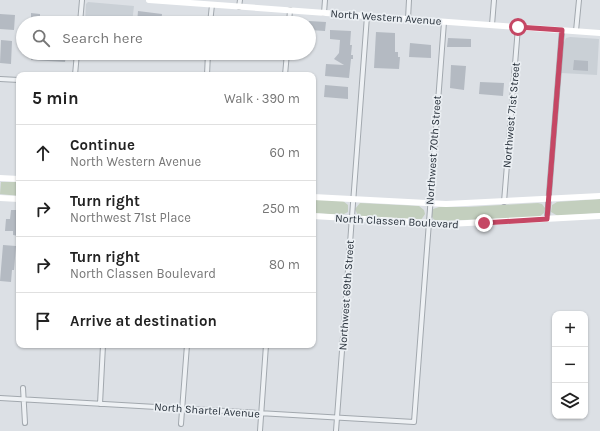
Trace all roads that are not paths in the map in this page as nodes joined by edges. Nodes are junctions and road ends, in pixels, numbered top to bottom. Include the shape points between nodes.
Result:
1 (82, 0) edge
2 (149, 0) edge
3 (325, 0) edge
4 (409, 0) edge
5 (494, 0) edge
6 (579, 0) edge
7 (239, 3) edge
8 (212, 5) junction
9 (290, 10) junction
10 (324, 13) junction
11 (81, 16) edge
12 (211, 16) edge
13 (290, 16) edge
14 (367, 16) junction
15 (408, 19) junction
16 (444, 22) junction
17 (492, 25) junction
18 (518, 27) junction
19 (562, 30) junction
20 (576, 31) junction
21 (600, 33) edge
22 (76, 60) edge
23 (208, 60) edge
24 (286, 60) edge
25 (75, 72) edge
26 (207, 72) edge
27 (285, 72) edge
28 (0, 79) edge
29 (16, 80) edge
30 (0, 178) edge
31 (16, 179) edge
32 (600, 196) edge
33 (316, 197) edge
34 (0, 198) edge
35 (16, 199) edge
36 (353, 199) junction
37 (549, 199) junction
38 (504, 203) junction
39 (429, 204) junction
40 (316, 216) edge
41 (600, 216) edge
42 (351, 219) junction
43 (547, 219) junction
44 (428, 224) junction
45 (103, 348) edge
46 (187, 348) edge
47 (266, 348) edge
48 (23, 388) dead end
49 (0, 398) edge
50 (22, 399) junction
51 (100, 404) junction
52 (182, 409) junction
53 (261, 414) junction
54 (337, 418) junction
55 (414, 422) joint
56 (25, 423) dead end
57 (181, 424) dead end
58 (260, 431) edge
59 (336, 431) edge

1 - 11 street
2 - 8 street, North Western Avenue
3 - 10 street
4 - 15 street
5 - 17 street
6 - 20 street
7 - 8 street, North Western Avenue
7 - 9 street, North Western Avenue
8 - 12 street
9 - 10 street, North Western Avenue
9 - 13 street
10 - 14 street, North Western Avenue
14 - 15 street, North Western Avenue
14 - 36 street, Northwest 69th Street
15 - 16 street, North Western Avenue
16 - 17 street, North Western Avenue
16 - 39 street, Northwest 70th Street
17 - 18 street, North Western Avenue
18 - 19 street, North Western Avenue
18 - 38 street, Northwest 71st Street
19 - 20 street, North Western Avenue
19 - 37 street
20 - 21 street, North Western Avenue
22 - 25 street
23 - 26 street
24 - 27 street
28 - 29 street
30 - 31 street
32 - 37 street, North Classen Boulevard
33 - 36 street, North Classen Boulevard
34 - 35 street
36 - 39 street, North Classen Boulevard
36 - 42 street, Northwest 69th Street
37 - 38 street, North Classen Boulevard
37 - 43 street
38 - 39 street, North Classen Boulevard
39 - 44 street, Northwest 70th Street
40 - 42 street, North Classen Boulevard
41 - 43 street, North Classen Boulevard
42 - 44 street, North Classen Boulevard
42 - 54 street, Northwest 69th Street
43 - 44 street, North Classen Boulevard
44 - 55 street, Northwest 70th Street
45 - 51 street
46 - 52 street
47 - 53 street
48 - 50 street
49 - 50 street, North Shartel Avenue
50 - 51 street, North Shartel Avenue
50 - 56 street
51 - 52 street, North Shartel Avenue
52 - 53 street, North Shartel Avenue
52 - 57 street
53 - 54 street, North Shartel Avenue
53 - 58 street
54 - 55 street, North Shartel Avenue
54 - 59 street, Northwest 69th Street

